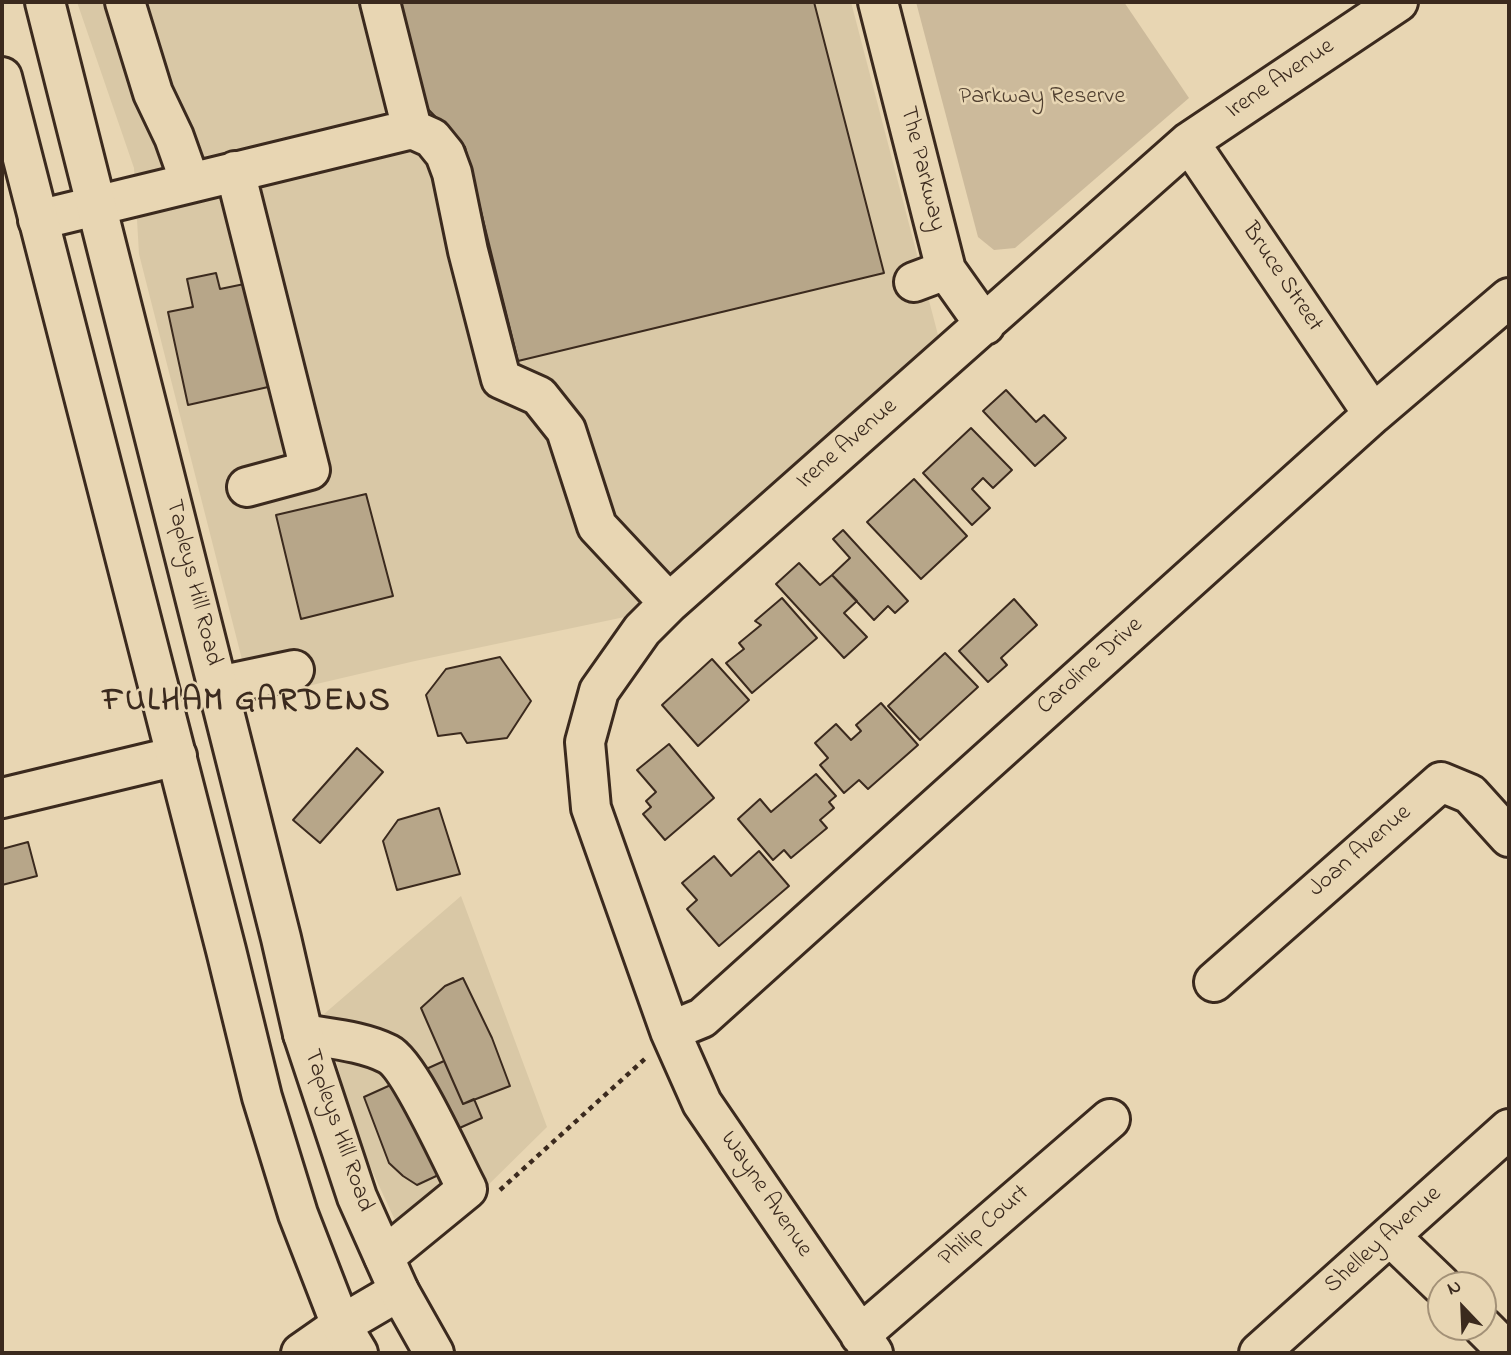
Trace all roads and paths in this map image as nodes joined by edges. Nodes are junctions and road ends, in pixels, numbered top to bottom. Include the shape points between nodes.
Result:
1 (45, 2) edge
2 (125, 2) edge
3 (380, 2) edge
4 (878, 2) edge
5 (1398, 2) edge
6 (1358, 12) edge
7 (2, 77) edge
8 (412, 129) junction
9 (1189, 142) junction
10 (235, 171) junction
11 (190, 182) junction
12 (97, 205) junction
13 (38, 220) junction
14 (1509, 298) edge
15 (985, 325) junction
16 (1373, 414) junction
17 (247, 487) dead end
18 (669, 603) junction
19 (294, 670) dead end
20 (218, 686) junction
21 (177, 757) junction
22 (2, 798) edge
23 (1509, 837) edge
24 (1214, 982) dead end
25 (303, 1034) junction
26 (662, 1041) junction
27 (1110, 1119) dead end
28 (1509, 1129) edge
29 (493, 1196) dead end
30 (1390, 1236) junction
31 (384, 1257) junction
32 (1427, 1272) edge
33 (399, 1291) junction
34 (350, 1339) edge
35 (867, 1344) edge
36 (301, 1353) edge
37 (434, 1353) edge
38 (1259, 1353) edge

1 - 12 street, Tapleys Hill Road
2 - 11 street via 153,93
3 - 8 street
4 - 15 street, The Parkway via 930,276
5 - 6 street, Irene Avenue
6 - 9 street, Irene Avenue
7 - 13 street
8 - 10 street
8 - 18 street via 432,138 452,173 501,379 539,396 566,430 597,526
9 - 15 street, Irene Avenue
9 - 16 street, Bruce Street
10 - 11 street
10 - 17 street via 310,470
11 - 12 street
12 - 13 street
12 - 20 street, Tapleys Hill Road
13 - 21 street
14 - 16 street, Caroline Drive
15 - 18 street, Irene Avenue
16 - 26 street, Caroline Drive via 702,1017
18 - 26 street, Irene Avenue via 642,631 599,691 585,742 591,808
19 - 20 street
20 - 25 street, Tapleys Hill Road
21 - 22 street
21 - 34 street via 262,1097 298,1214
23 - 24 street, Joan Avenue via 1471,794 1441,782
25 - 31 street, Tapleys Hill Road via 357,1197
25 - 31 street via 391,1055 409,1077 467,1189
26 - 29 path
26 - 35 street, Wayne Avenue
27 - 35 street, Philip Court
28 - 30 street, Shelley Avenue
30 - 32 street
30 - 38 street, Shelley Avenue
31 - 33 street, Tapleys Hill Road
33 - 34 street
33 - 37 street, Tapleys Hill Road
34 - 36 street

